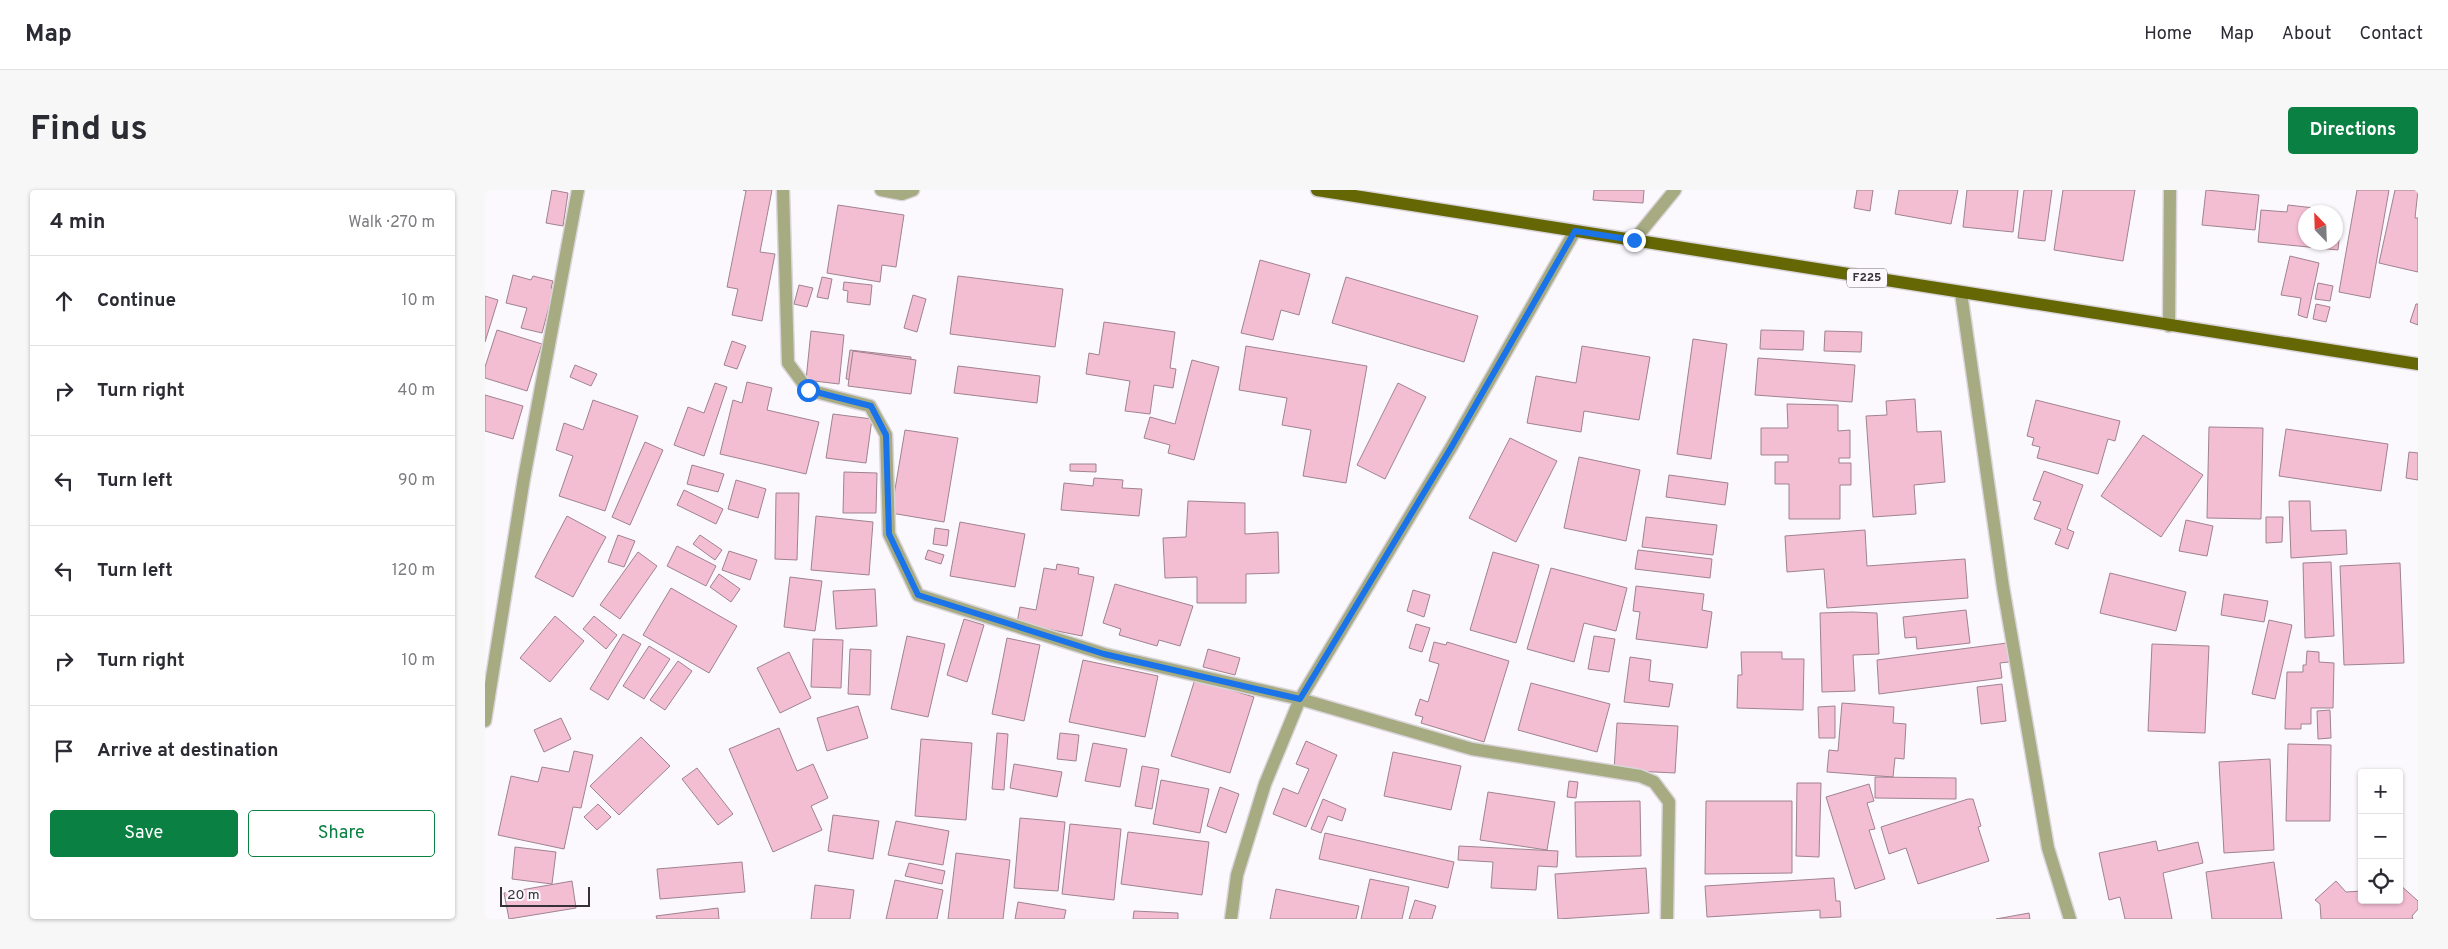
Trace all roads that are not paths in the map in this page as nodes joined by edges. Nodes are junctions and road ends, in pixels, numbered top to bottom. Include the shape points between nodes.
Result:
1 (578, 190) edge
2 (783, 190) edge
3 (881, 190) edge
4 (913, 190) edge
5 (1317, 190) edge
6 (1675, 190) edge
7 (2170, 190) edge
8 (1575, 231) junction
9 (1634, 240) junction
10 (1961, 293) junction
11 (2169, 326) junction
12 (2418, 364) edge
13 (1300, 699) junction
14 (485, 721) edge
15 (1231, 919) edge
16 (1667, 919) edge
17 (2070, 919) edge

1 - 14 street via 523,478
2 - 13 street via 788,363 808,390 871,406 886,435 889,534 918,595 1104,654
3 - 4 street via 902,194
5 - 8 main road, F225
6 - 9 street
7 - 11 street
8 - 9 main road, F225
8 - 13 street via 1452,446
9 - 10 main road, F225
10 - 11 main road, F225
10 - 17 street via 2003,587 2046,838
11 - 12 main road, F225
13 - 15 street via 1265,784 1237,876
13 - 16 street via 1472,749 1640,776 1654,782 1669,802

